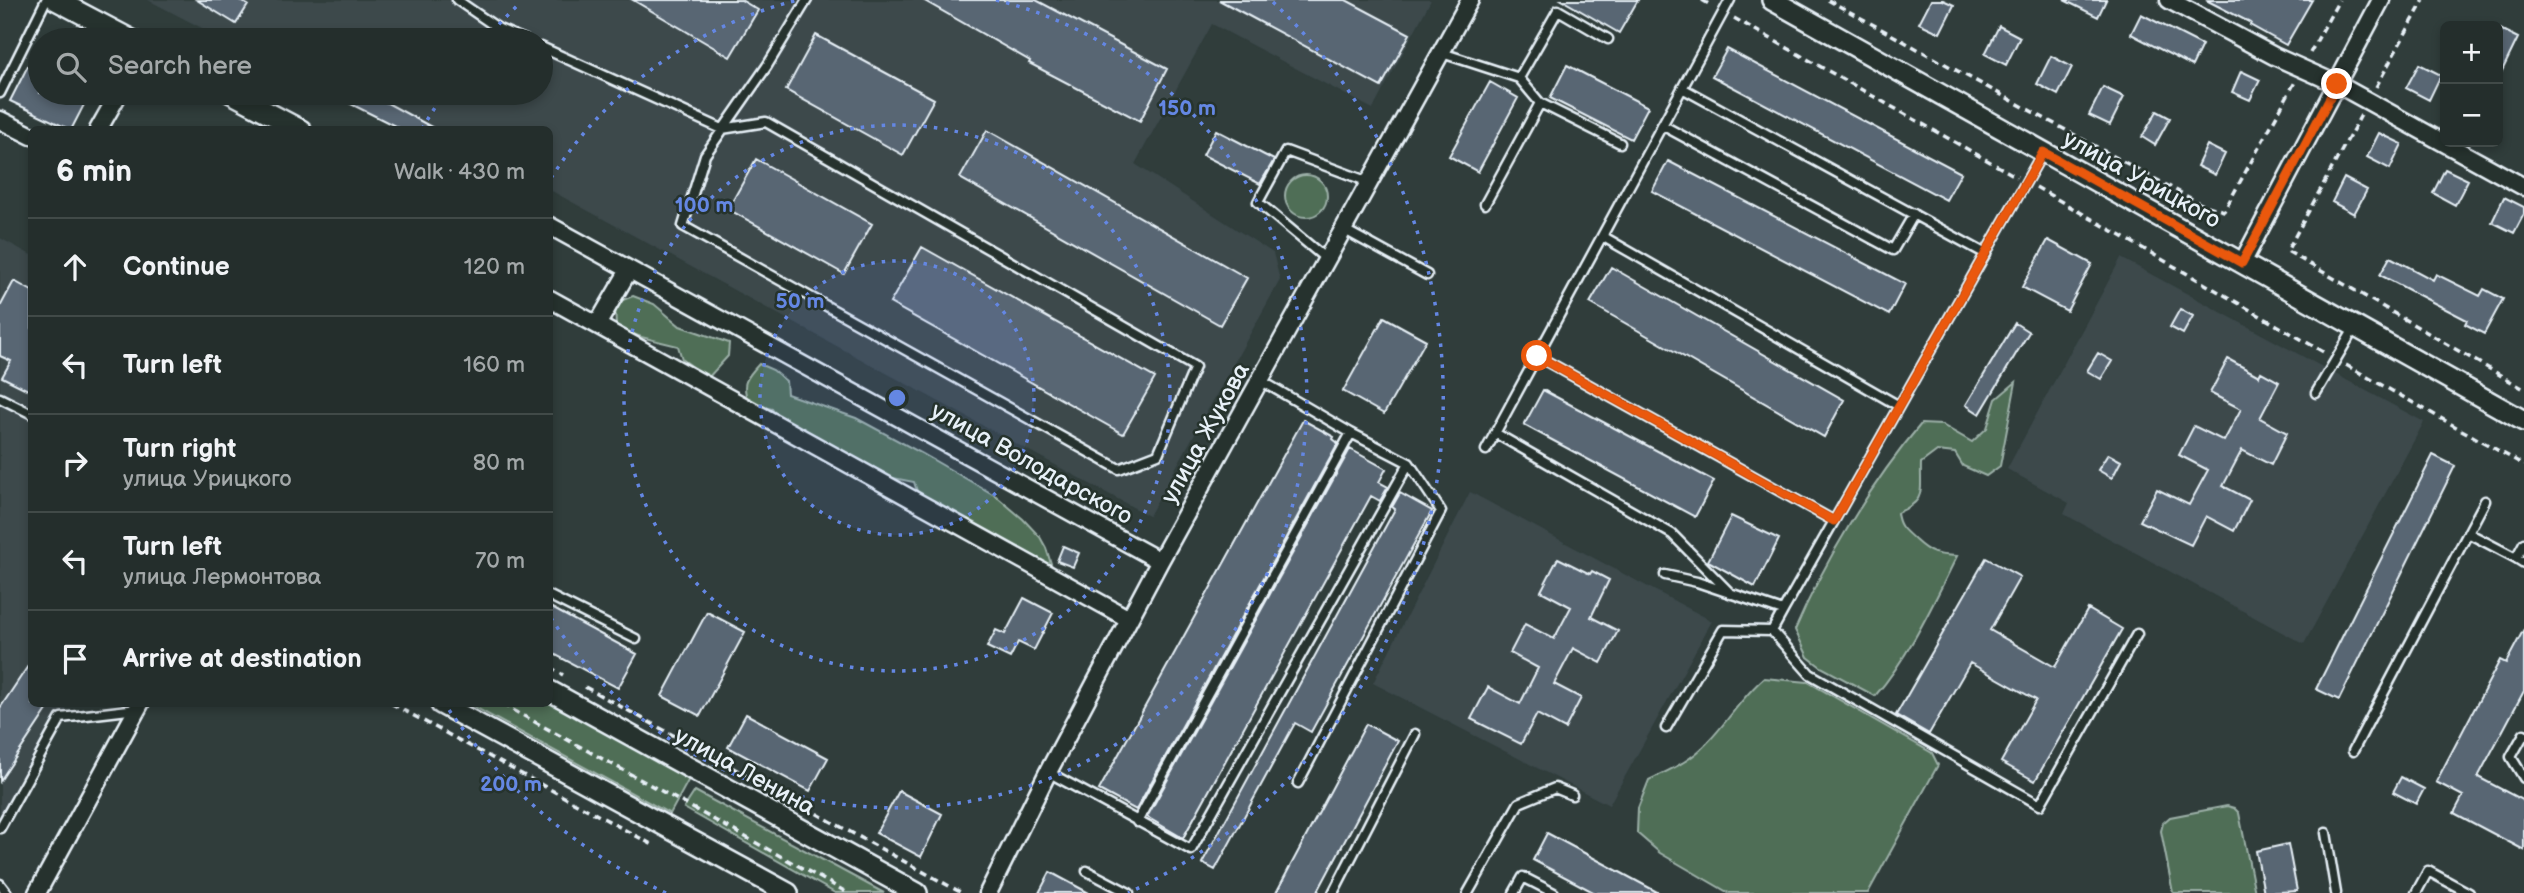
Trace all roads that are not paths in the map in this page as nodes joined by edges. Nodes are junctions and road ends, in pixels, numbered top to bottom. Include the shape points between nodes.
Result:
1 (46, 0) edge
2 (55, 0) edge
3 (457, 0) edge
4 (807, 0) edge
5 (1470, 0) edge
6 (1730, 0) edge
7 (1772, 0) edge
8 (2169, 0) edge
9 (2381, 0) edge
10 (32, 28) edge
11 (109, 28) edge
12 (498, 28) edge
13 (28, 36) edge
14 (1608, 39) dead end
15 (553, 52) edge
16 (1442, 53) junction
17 (1519, 78) junction
18 (2337, 84) junction
19 (1682, 89) junction
20 (0, 93) edge
21 (1539, 103) junction
22 (112, 105) edge
23 (254, 105) edge
24 (0, 120) edge
25 (1662, 125) junction
26 (100, 126) edge
27 (293, 126) edge
28 (722, 129) junction
29 (28, 134) edge
30 (1620, 144) dead end
31 (2043, 152) junction
32 (1369, 182) junction
33 (2524, 187) edge
34 (1485, 204) dead end
35 (1914, 214) junction
36 (553, 228) edge
37 (1343, 229) junction
38 (1602, 236) junction
39 (1986, 254) junction
40 (1326, 259) junction
41 (2242, 263) junction
42 (629, 270) junction
43 (1427, 275) dead end
44 (553, 301) edge
45 (597, 325) junction
46 (2355, 327) junction
47 (1537, 356) junction
48 (1261, 380) junction
49 (2316, 393) dead end
50 (0, 398) edge
51 (1899, 406) junction
52 (28, 412) edge
53 (2524, 422) edge
54 (1351, 433) junction
55 (1495, 433) junction
56 (1486, 450) dead end
57 (1409, 463) junction
58 (2485, 501) dead end
59 (1834, 521) junction
60 (2468, 533) junction
61 (2524, 543) edge
62 (1160, 561) junction
63 (2520, 561) edge
64 (1665, 575) dead end
65 (1734, 596) junction
66 (553, 598) edge
67 (1783, 611) junction
68 (1129, 619) junction
69 (1772, 631) junction
70 (2137, 635) dead end
71 (636, 639) dead end
72 (553, 693) edge
73 (132, 707) edge
74 (137, 707) edge
75 (447, 707) edge
76 (1666, 727) dead end
77 (1415, 734) dead end
78 (2524, 734) edge
79 (2353, 751) dead end
80 (1048, 772) junction
81 (2524, 778) edge
82 (1298, 783) dead end
83 (1572, 795) dead end
84 (1137, 822) junction
85 (0, 828) edge
86 (2326, 833) dead end
87 (1087, 871) dead end
88 (0, 884) edge
89 (7, 893) edge
90 (37, 893) edge
91 (789, 893) edge
92 (917, 893) edge
93 (988, 893) edge
94 (1129, 893) edge
95 (1333, 893) edge
96 (1468, 893) edge
97 (1514, 893) edge
98 (1554, 893) edge
99 (2336, 893) edge
100 (2416, 893) edge
101 (2469, 893) edge

1 - 10 lane
2 - 11 street
3 - 12 lane
4 - 28 lane
5 - 16 street, улица Жукова
6 - 19 lane
7 - 31 street, улица Урицкого
8 - 18 street via 2301,70
9 - 18 street
13 - 20 lane
14 - 17 lane via 1558,10
15 - 28 lane
16 - 17 lane
16 - 32 street, улица Жукова
17 - 21 lane
18 - 33 street
18 - 41 street
19 - 25 lane
19 - 35 lane
21 - 30 lane
21 - 34 lane
22 - 26 street
23 - 27 street
24 - 29 street
25 - 35 lane via 1893,250
25 - 38 lane
28 - 28 lane via 766,122 1195,367 1158,454 1119,469 683,226 705,155
31 - 39 lane
31 - 41 street, улица Урицкого
32 - 37 street, улица Жукова
32 - 40 lane via 1286,151 1258,202
35 - 39 lane
36 - 42 street, улица Володарского
37 - 40 street, улица Жукова
37 - 43 lane
38 - 47 lane
38 - 51 lane
39 - 51 lane
40 - 48 street, улица Жукова
41 - 46 street, улица Урицкого
42 - 45 street
42 - 62 street, улица Володарского
44 - 45 street
45 - 68 street
46 - 49 lane
46 - 53 street, улица Урицкого
47 - 55 lane
47 - 59 lane
48 - 54 lane
48 - 62 street, улица Жукова
50 - 52 lane
51 - 59 lane
54 - 57 lane
54 - 84 lane
55 - 56 lane
55 - 65 lane via 1672,534
57 - 82 lane via 1441,510
57 - 84 lane via 1191,850
58 - 60 lane
59 - 67 lane
60 - 63 lane
60 - 79 lane
61 - 63 lane
62 - 68 street, улица Жукова
64 - 65 lane
65 - 67 lane
66 - 71 lane
67 - 69 lane
68 - 80 street, улица Жукова
69 - 70 lane via 1810,674 2040,805
69 - 76 lane via 1723,630
72 - 92 street, улица Ленина
73 - 85 lane via 61,718
74 - 90 street
75 - 91 street
77 - 95 lane
78 - 81 lane via 2511,757
80 - 84 lane
80 - 93 street, улица Жукова
83 - 96 lane via 1555,788 1519,803
86 - 99 lane
87 - 94 lane
88 - 89 lane
97 - 98 lane via 1523,877
100 - 101 lane via 2428,871

